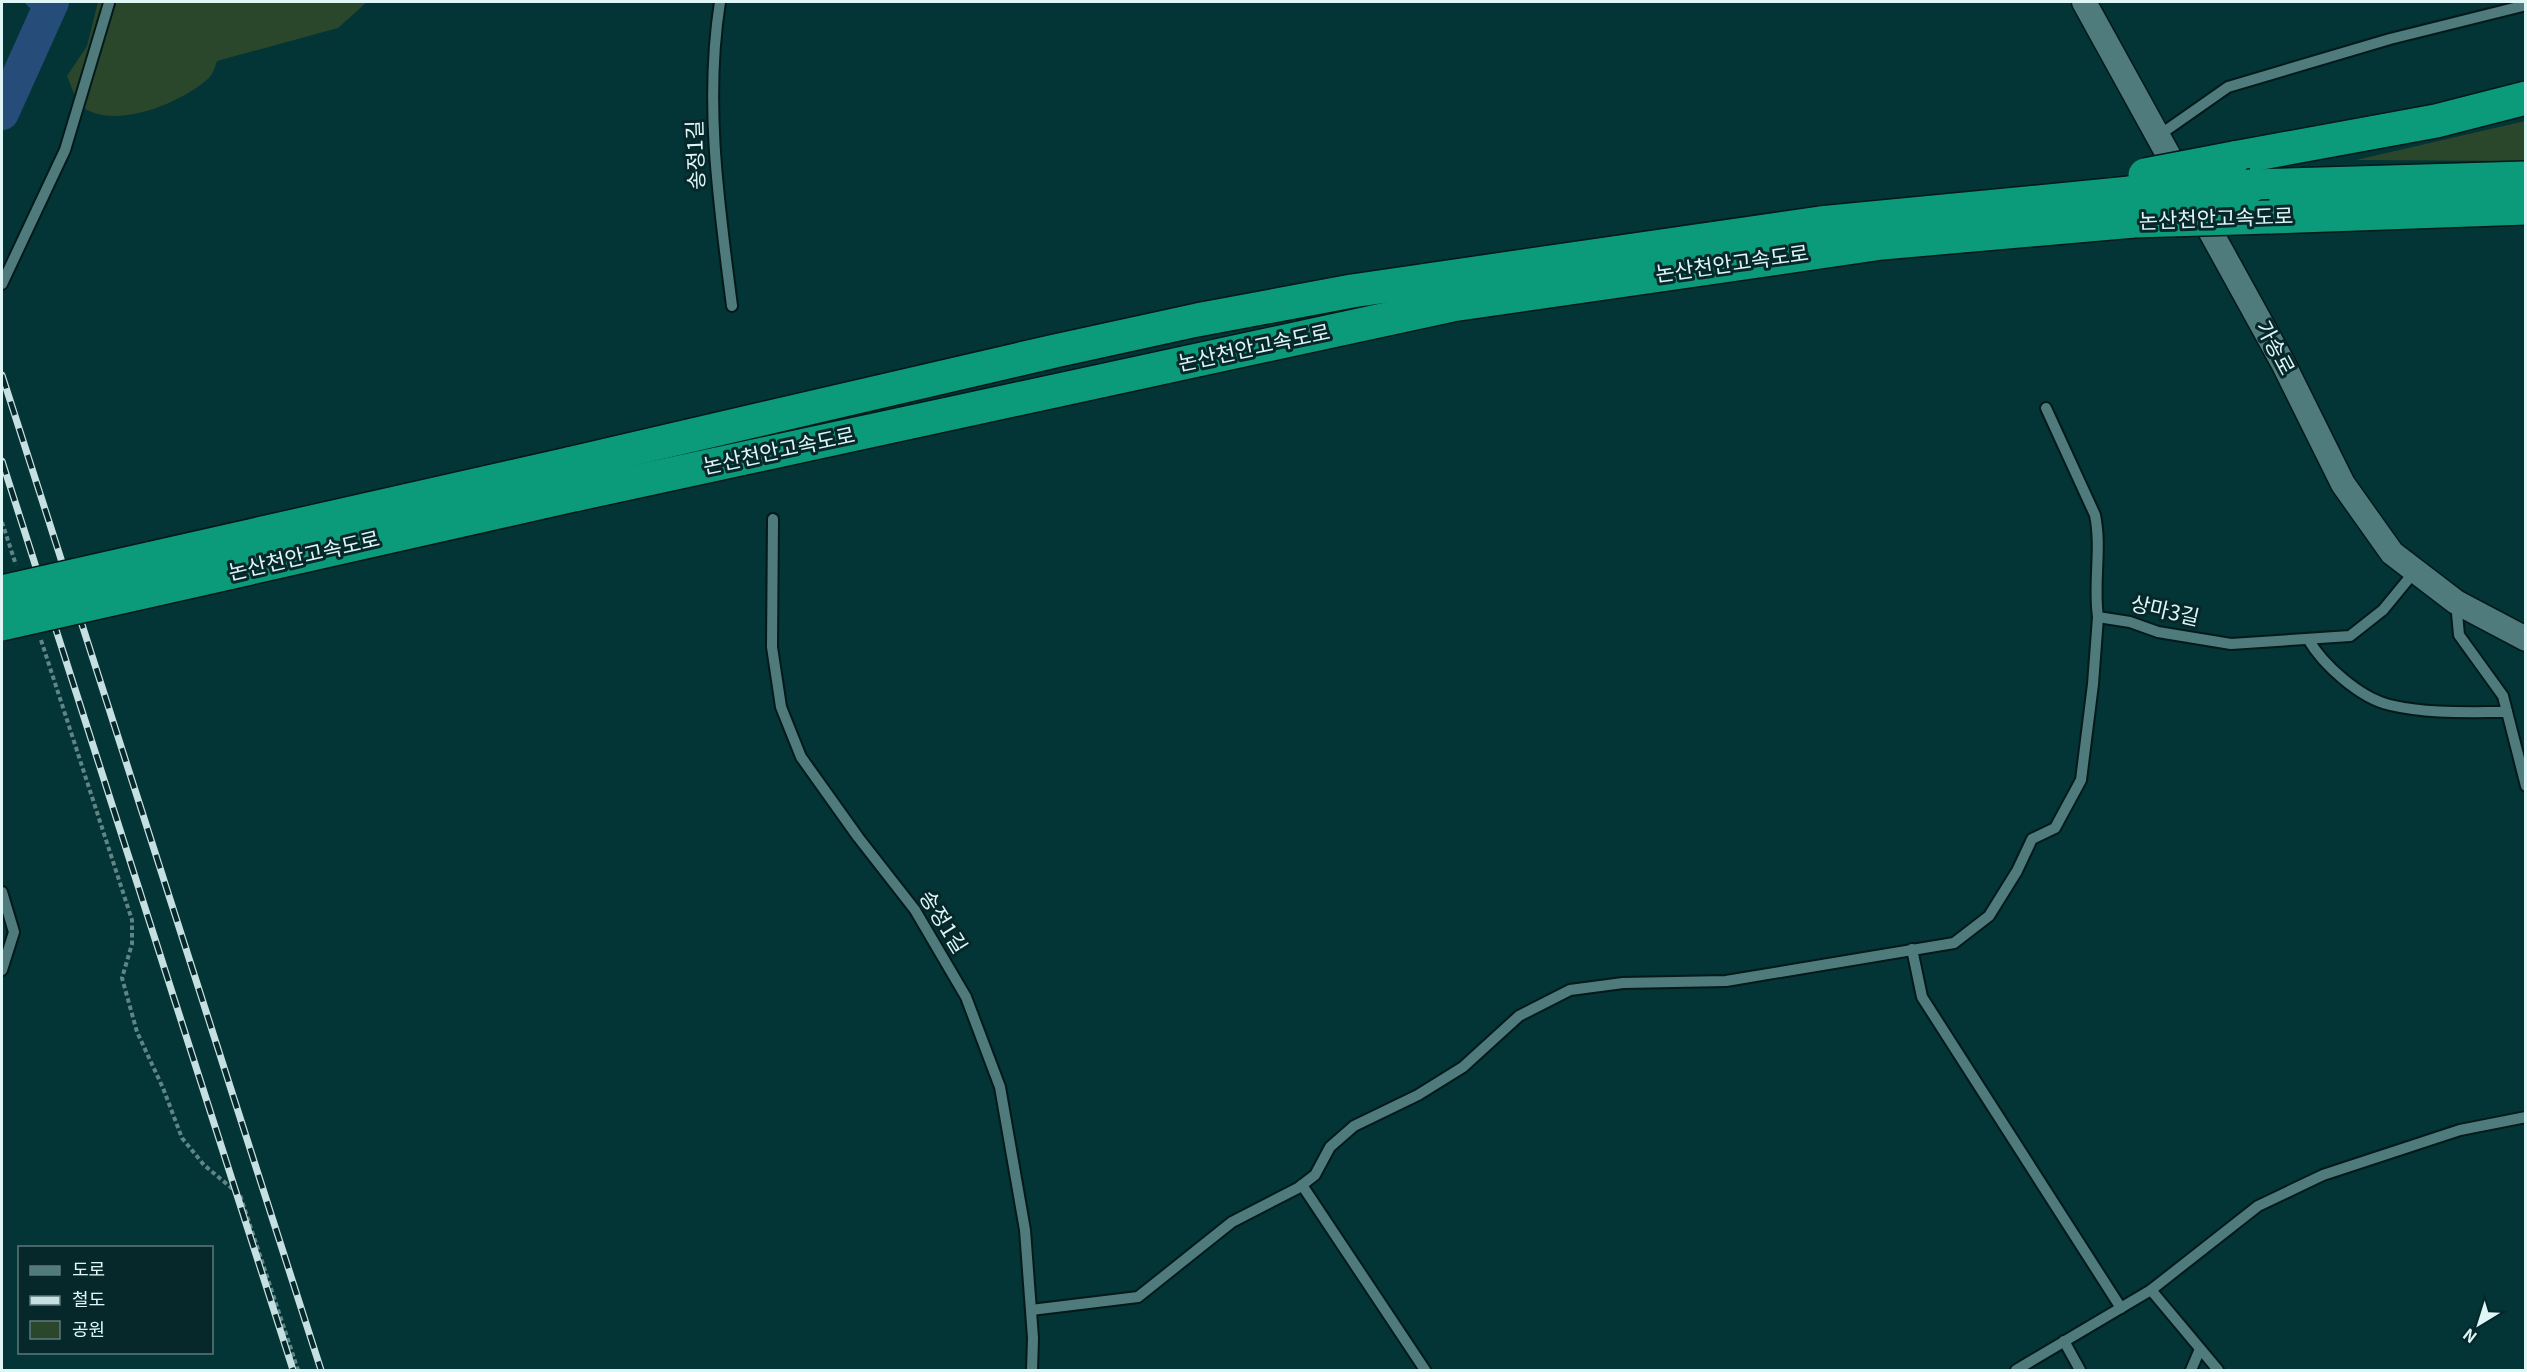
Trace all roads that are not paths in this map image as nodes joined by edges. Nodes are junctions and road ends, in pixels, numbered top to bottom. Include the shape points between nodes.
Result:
1 (720, 2) edge
2 (2084, 2) edge
3 (109, 3) edge
4 (2526, 5) edge
5 (2526, 98) edge
6 (2158, 136) junction
7 (2526, 178) edge
8 (2128, 198) junction
9 (2526, 208) edge
10 (2, 284) edge
11 (732, 306) dead end
12 (2046, 408) dead end
13 (773, 519) dead end
14 (2415, 571) junction
15 (9, 579) edge
16 (2456, 602) junction
17 (2098, 617) junction
18 (2, 624) edge
19 (2308, 639) junction
20 (2526, 639) edge
21 (2506, 712) junction
22 (2526, 786) edge
23 (2, 892) edge
24 (1912, 949) junction
25 (2, 970) edge
26 (2526, 1117) edge
27 (1302, 1185) junction
28 (2151, 1290) junction
29 (2121, 1308) junction
30 (1030, 1310) junction
31 (2064, 1341) junction
32 (2199, 1348) junction
33 (1032, 1371) edge
34 (1425, 1371) edge
35 (2016, 1371) edge
36 (2080, 1371) edge
37 (2192, 1371) edge
38 (2218, 1371) edge

1 - 11 lane, 송정1길 via 712,49 716,185
2 - 6 street, 가송로
3 - 10 lane via 65,150
4 - 6 lane via 2390,39 2228,87
5 - 8 highway, bridge via 2436,121 2234,158
6 - 14 street, 가송로 via 2283,363 2343,484 2392,554
7 - 8 highway, 논산천안고속도로, bridge via 2251,186
8 - 9 highway, 논산천안고속도로, bridge via 2270,217
8 - 15 highway, 논산천안고속도로, bridge via 2001,205 1820,223 1352,291 1055,351 568,464
8 - 18 highway, 논산천안고속도로, bridge via 1882,243 1452,305 574,495
12 - 17 lane, 상마3길 via 2095,515 2099,533 2095,602
13 - 30 lane, 송정1길 via 772,647 781,707 801,757 915,910 966,997 1000,1086 1025,1230
14 - 16 street, 가송로
14 - 19 lane, 상마3길 via 2383,610 2350,636
16 - 20 street, 가송로
16 - 21 lane via 2459,635 2503,696
17 - 19 lane, 상마3길 via 2231,644
17 - 24 lane via 2081,780 2055,828 2032,839 1989,916 1954,943
19 - 21 lane via 2319,658 2354,687 2389,705
21 - 22 lane
23 - 25 lane via 14,932
24 - 27 lane via 1726,981 1623,983 1570,990 1519,1016 1462,1067 1418,1095 1354,1126 1330,1147 1315,1175
24 - 29 lane via 1922,998
26 - 28 lane via 2460,1130 2323,1175 2259,1206
27 - 30 lane via 1232,1222 1138,1297
27 - 34 lane
28 - 29 lane
28 - 32 lane
29 - 31 lane
30 - 33 lane, 송정1길
31 - 35 lane
31 - 36 lane
32 - 37 lane
32 - 38 lane

